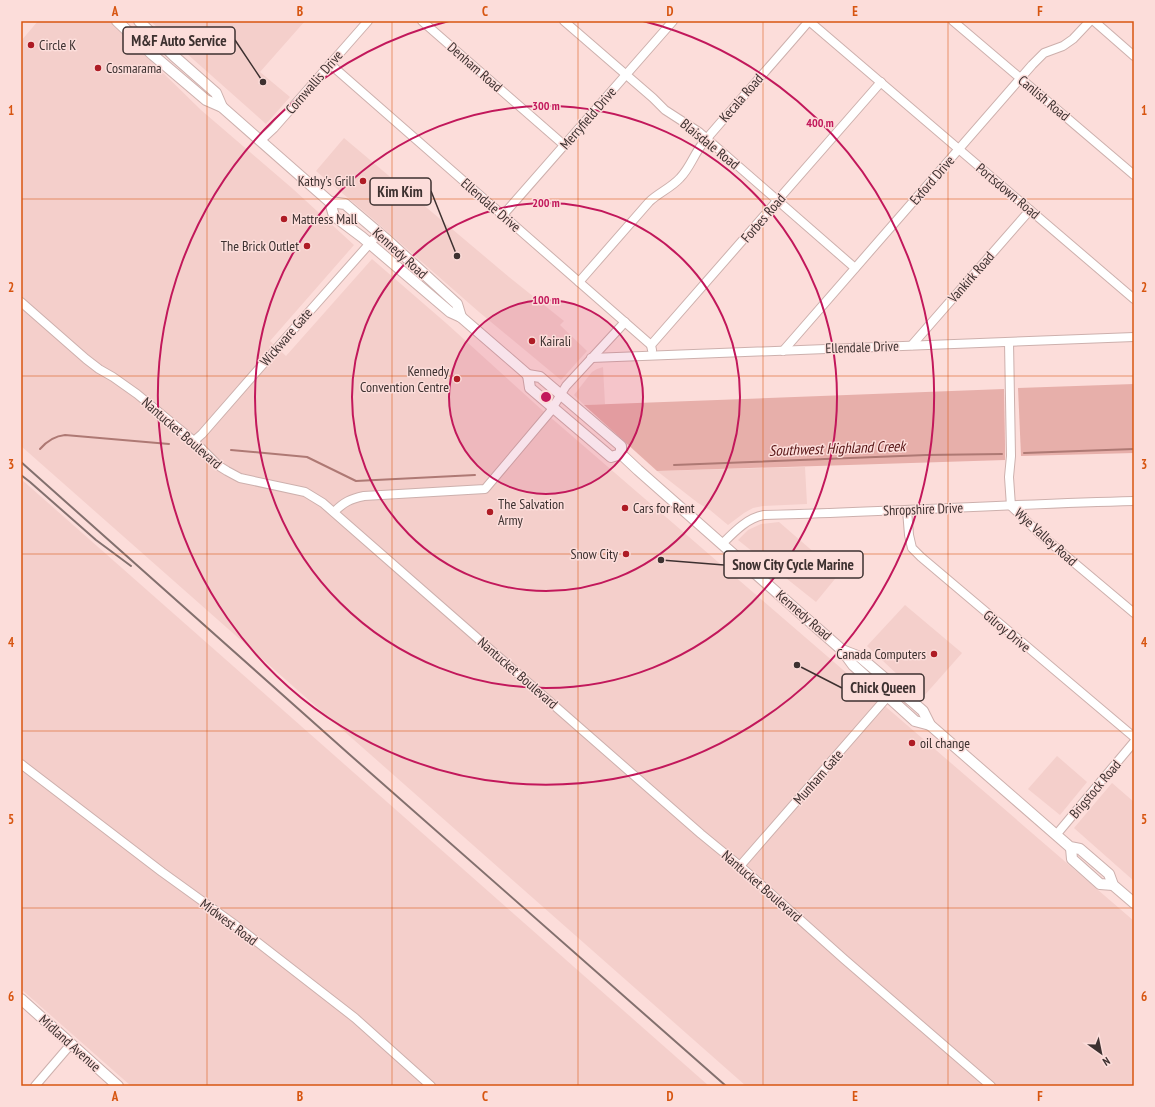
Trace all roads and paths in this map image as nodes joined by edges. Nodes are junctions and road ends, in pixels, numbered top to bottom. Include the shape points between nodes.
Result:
1 (117, 21) edge
2 (139, 21) edge
3 (368, 21) edge
4 (422, 21) edge
5 (564, 21) edge
6 (673, 21) edge
7 (809, 21) edge
8 (953, 21) edge
9 (1090, 21) edge
10 (1094, 21) edge
11 (1134, 56) edge
12 (330, 64) junction
13 (626, 75) junction
14 (1020, 78) junction
15 (881, 82) junction
16 (222, 107) junction
17 (707, 138) junction
18 (260, 141) junction
19 (564, 145) junction
20 (959, 149) junction
21 (1134, 175) edge
22 (778, 201) junction
23 (330, 202) junction
24 (1030, 210) junction
25 (503, 215) junction
26 (379, 233) junction
27 (369, 244) junction
28 (855, 268) junction
29 (579, 282) junction
30 (1134, 299) edge
31 (21, 302) edge
32 (462, 316) junction
33 (625, 322) junction
34 (1134, 337) edge
35 (1009, 342) junction
36 (651, 345) junction
37 (912, 345) junction
38 (783, 351) junction
39 (652, 355) junction
40 (591, 358) junction
41 (528, 375) junction
42 (561, 394) junction
43 (552, 408) junction
44 (194, 441) junction
45 (621, 454) junction
46 (1134, 501) edge
47 (1011, 506) junction
48 (907, 510) junction
49 (334, 512) junction
50 (722, 544) junction
51 (1134, 613) edge
52 (842, 650) junction
53 (896, 687) junction
54 (888, 697) junction
55 (930, 725) junction
56 (1134, 737) edge
57 (1134, 742) edge
58 (21, 764) edge
59 (1056, 835) junction
60 (740, 866) junction
61 (1134, 903) edge
62 (21, 999) edge
63 (71, 1044) junction
64 (35, 1086) edge
65 (118, 1086) edge
66 (431, 1086) edge
67 (992, 1086) edge

1 - 16 main road, Kennedy Road via 206,100
2 - 16 main road, Kennedy Road via 216,93
3 - 12 street, Cornwallis Drive
4 - 19 street, Denham Road
5 - 13 street, Blaisdale Road
6 - 13 street, Merryfield Drive
7 - 15 street, Portsdown Road
7 - 17 street, Kecala Road
8 - 14 street, Canlish Road
9 - 14 street, Exford Drive via 1068,43 1044,53
10 - 11 street
12 - 18 street, Cornwallis Drive
12 - 25 street, Ellendale Drive
13 - 17 street, Blaisdale Road via 665,110
13 - 19 street, Merryfield Drive
14 - 20 street, Exford Drive
14 - 21 street, Canlish Road
15 - 20 street, Portsdown Road
15 - 22 street, Forbes Road
16 - 18 main road, Kennedy Road
17 - 22 street, Blaisdale Road
17 - 29 street, Kecala Road via 682,177 649,202
18 - 23 main road, Kennedy Road
19 - 25 street, Merryfield Drive
20 - 24 street, Portsdown Road
20 - 28 street, Exford Drive
22 - 28 street, Blaisdale Road
22 - 36 street, Forbes Road
23 - 26 main road, Kennedy Road via 345,204
23 - 27 main road, Kennedy Road via 334,216
24 - 30 street, Portsdown Road
24 - 37 street, Vankirk Road
25 - 29 street, Ellendale Drive
26 - 27 street, Wickware Gate
26 - 32 main road, Kennedy Road via 457,304
27 - 32 main road, Kennedy Road via 450,312
27 - 44 street, Wickware Gate
28 - 38 street, Exford Drive
29 - 33 street, Ellendale Drive
31 - 44 street, Nantucket Boulevard via 99,369 137,394
32 - 41 main road, Kennedy Road
33 - 36 street, Ellendale Drive
33 - 40 street
34 - 35 street, Ellendale Drive
35 - 37 street, Ellendale Drive
35 - 47 street, Wye Valley Road
36 - 39 street
37 - 38 street, Ellendale Drive
38 - 39 street, Ellendale Drive
39 - 40 street, Ellendale Drive
40 - 42 street
41 - 42 main road, Kennedy Road via 540,377
41 - 43 main road, Kennedy Road via 530,388
42 - 43 street
42 - 45 main road, Kennedy Road via 621,446
43 - 45 main road, Kennedy Road via 611,457
43 - 49 street via 485,489 364,496 342,504
44 - 49 street, Nantucket Boulevard via 219,466 240,478 305,492
45 - 50 main road, Kennedy Road
46 - 47 street, Shropshire Drive
47 - 48 street, Shropshire Drive
47 - 51 street, Wye Valley Road via 1040,534
48 - 50 street, Shropshire Drive via 764,515 746,522
48 - 56 street, Gilroy Drive via 912,548 921,558
49 - 60 street, Nantucket Boulevard
50 - 52 main road, Kennedy Road
52 - 53 main road, Kennedy Road via 860,657
52 - 54 main road, Kennedy Road via 853,665
53 - 54 street, Munham Gate
53 - 55 main road, Kennedy Road via 924,711
54 - 55 main road, Kennedy Road via 915,721
54 - 60 street, Munham Gate
55 - 59 main road, Kennedy Road
57 - 59 street, Brigstock Road
58 - 66 street, Midwest Road via 355,1018
59 - 61 main road, Kennedy Road via 1071,848 1080,850 1109,874 1113,885
60 - 67 street, Nantucket Boulevard
62 - 63 main road, Midland Avenue
63 - 64 street
63 - 65 main road, Midland Avenue

